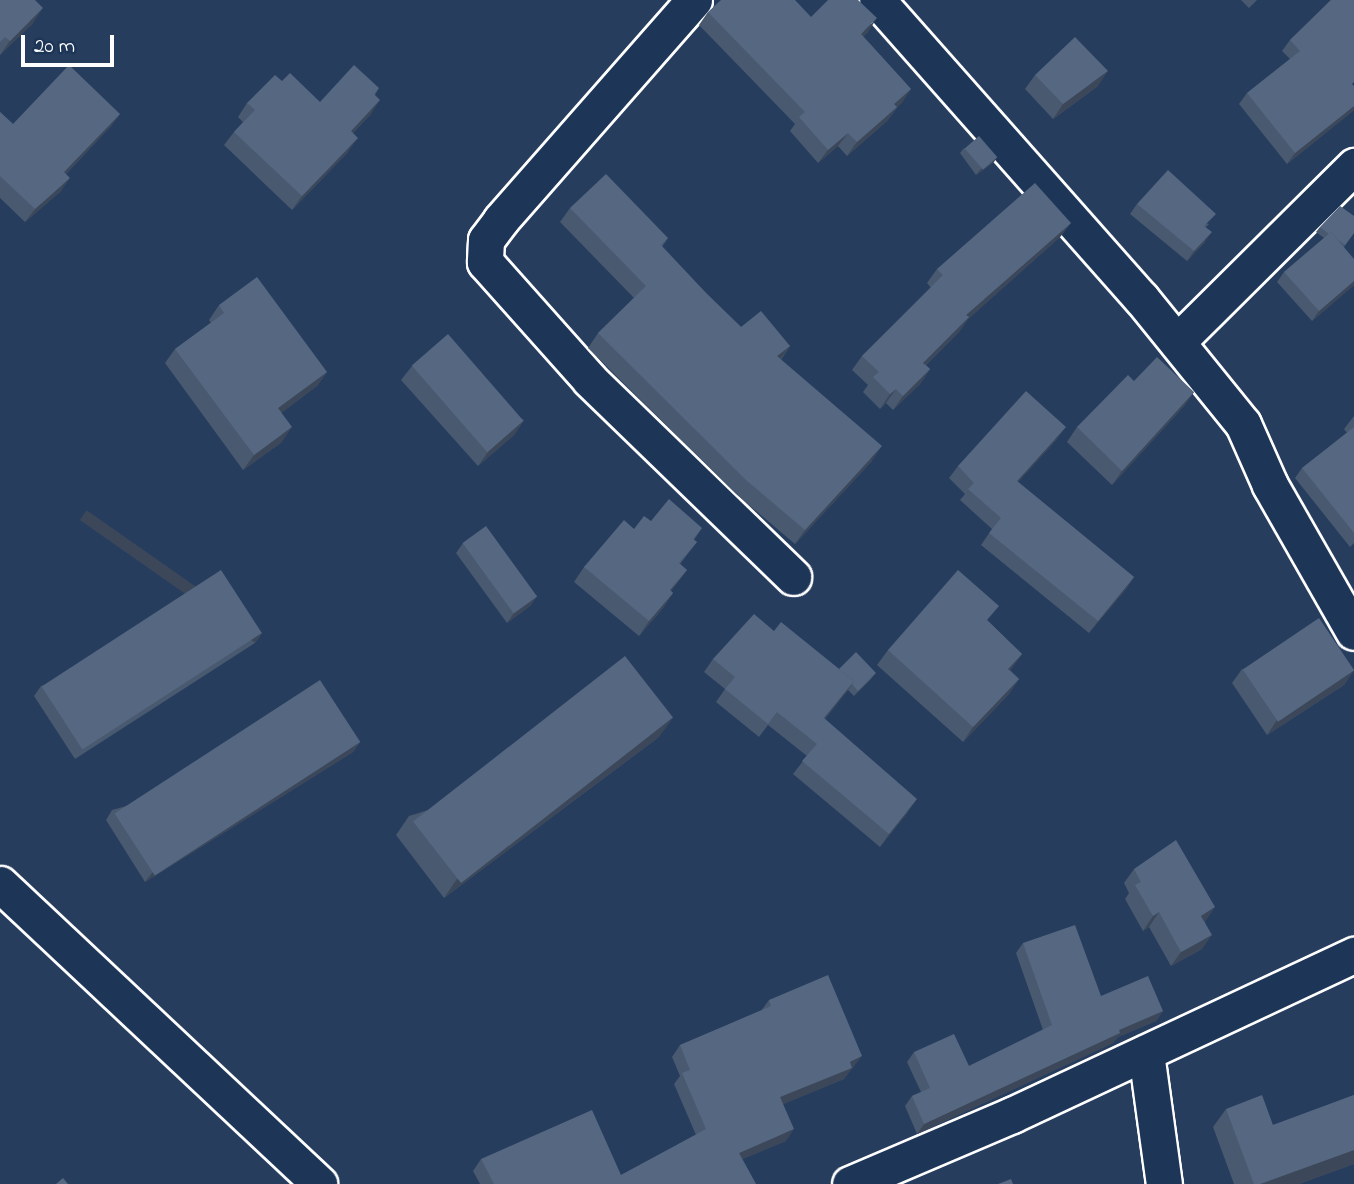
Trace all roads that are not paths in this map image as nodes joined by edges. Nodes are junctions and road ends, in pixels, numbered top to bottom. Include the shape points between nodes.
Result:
1 (694, 0) edge
2 (877, 0) edge
3 (1354, 166) edge
4 (1177, 342) junction
5 (793, 577) dead end
6 (1354, 632) edge
7 (0, 884) edge
8 (1354, 955) edge
9 (1146, 1053) junction
10 (319, 1184) edge
11 (850, 1184) edge
12 (1164, 1184) edge

1 - 5 street via 501,220 486,240 485,262 590,380
2 - 4 street
3 - 4 street
4 - 6 street via 1201,378 1243,424 1270,485
7 - 10 street
8 - 9 street
9 - 11 street
9 - 12 street

